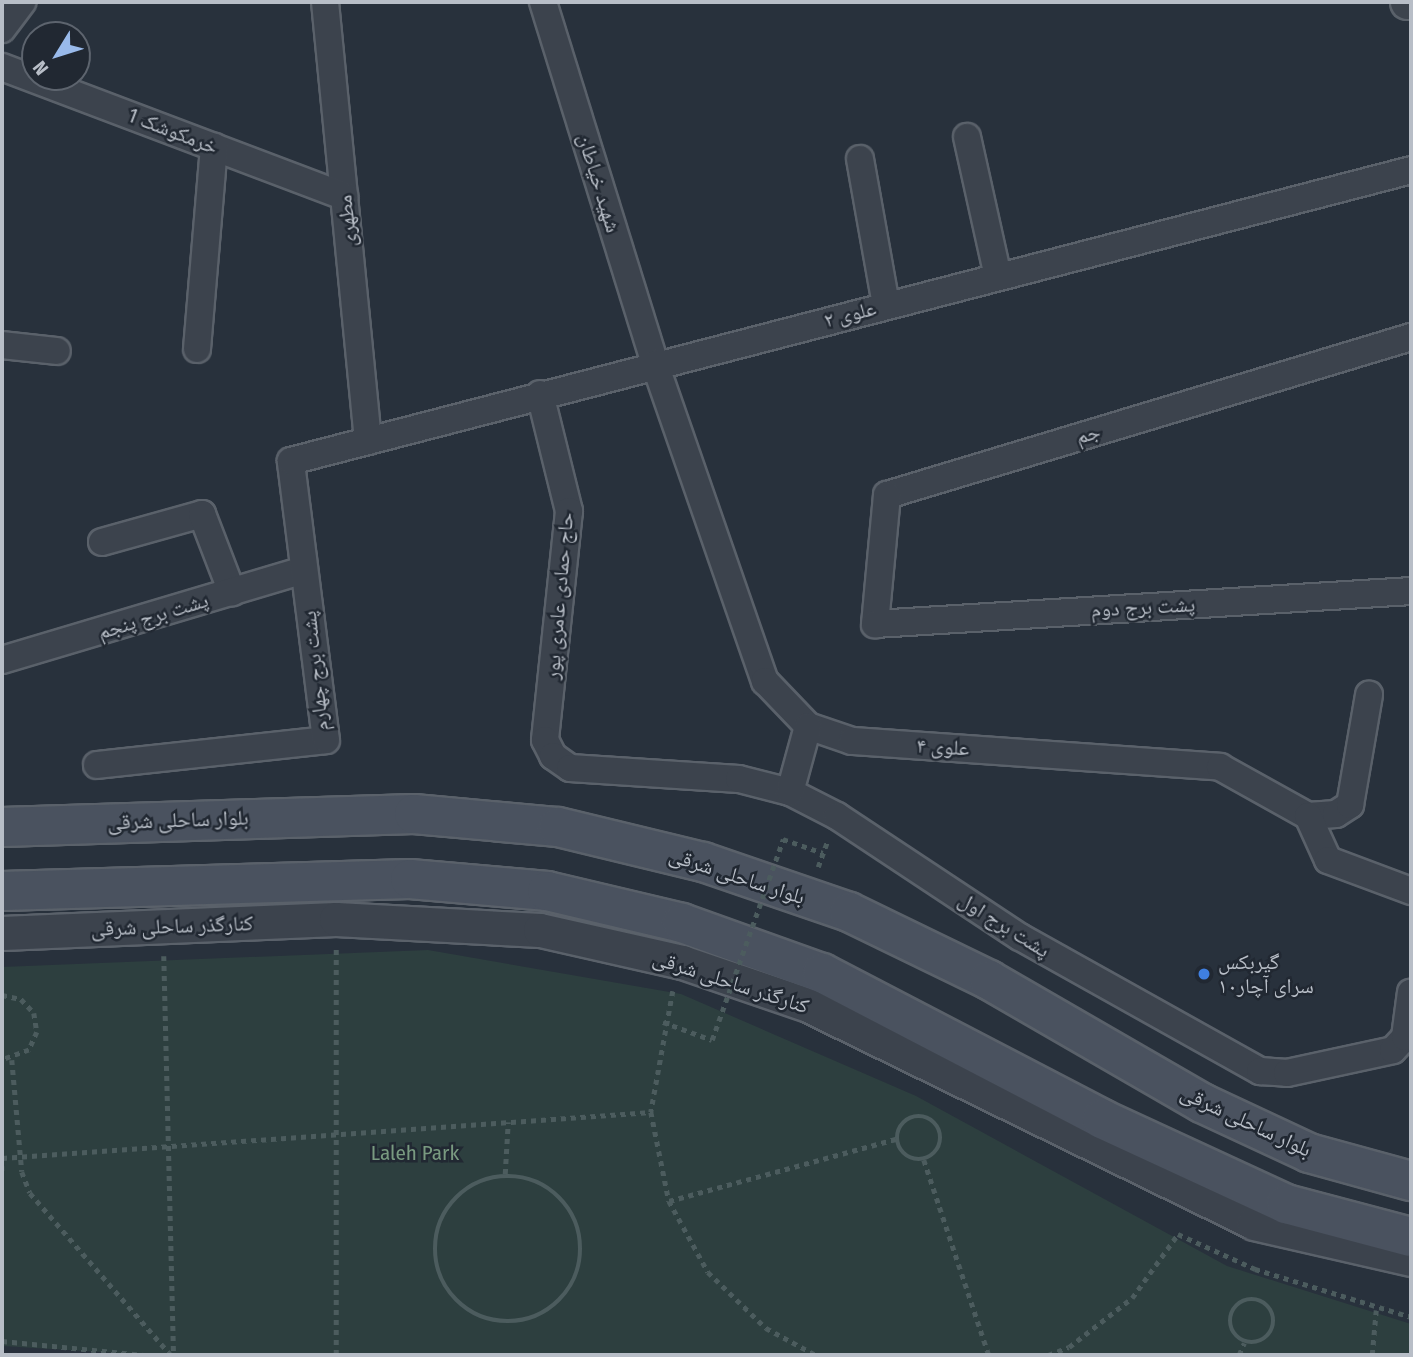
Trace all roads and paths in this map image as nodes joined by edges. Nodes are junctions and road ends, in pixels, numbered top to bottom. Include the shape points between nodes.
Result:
1 (22, 2) edge
2 (325, 2) edge
3 (542, 2) edge
4 (2, 29) edge
5 (2, 67) edge
6 (967, 137) dead end
7 (214, 147) junction
8 (860, 159) dead end
9 (1411, 170) edge
10 (344, 196) junction
11 (998, 277) junction
12 (886, 305) junction
13 (1411, 337) edge
14 (2, 345) edge
15 (197, 349) dead end
16 (57, 351) dead end
17 (655, 364) junction
18 (540, 394) junction
19 (368, 440) junction
20 (290, 461) joint
21 (102, 542) dead end
22 (304, 570) junction
23 (1411, 591) edge
24 (232, 592) junction
25 (876, 624) joint
26 (2, 660) edge
27 (1369, 695) dead end
28 (808, 726) junction
29 (553, 756) joint
30 (97, 765) dead end
31 (790, 792) junction
32 (1308, 816) junction
33 (2, 827) edge
34 (823, 853) dead end
35 (2, 891) edge
36 (1411, 891) edge
37 (336, 919) junction
38 (163, 927) junction
39 (2, 933) edge
40 (1411, 992) edge
41 (2, 994) edge
42 (2, 1060) edge
43 (12, 1060) junction
44 (651, 1112) junction
45 (508, 1122) junction
46 (1099, 1132) junction
47 (336, 1134) junction
48 (896, 1139) junction
49 (168, 1146) junction
50 (20, 1157) junction
51 (2, 1158) edge
52 (924, 1160) junction
53 (2, 1166) edge
54 (2, 1172) edge
55 (505, 1174) junction
56 (1411, 1181) edge
57 (669, 1201) junction
58 (1411, 1237) edge
59 (1411, 1259) edge
60 (1376, 1310) junction
61 (1411, 1317) edge
62 (2, 1341) edge
63 (1244, 1343) junction
64 (146, 1355) edge
65 (172, 1355) edge
66 (335, 1355) edge
67 (816, 1355) edge
68 (989, 1355) edge
69 (1048, 1355) edge
70 (1239, 1355) edge
71 (1372, 1355) edge

1 - 4 street
2 - 10 street, مطهری
3 - 17 street, شهید خیاطان
5 - 7 street, خرمکوشک 1
6 - 11 street
7 - 10 street, خرمکوشک 1
7 - 15 street
8 - 12 street
9 - 11 street, علوی ۲
10 - 19 street, مطهری
11 - 12 street, علوی ۲
12 - 17 street, علوی ۲
13 - 25 street, جم via 887,495
14 - 16 street
17 - 18 street, علوی ۲
17 - 28 street, علوی ۴ via 765,681
18 - 19 street, علوی ۲
18 - 29 street, حاج حمادی عامری پور via 569,511 545,740
19 - 20 street, علوی ۲
20 - 22 street, پشت برج چهارم
21 - 24 street via 202,514
22 - 24 street, پشت برج پنجم
22 - 30 street, پشت برج چهارم via 326,740
23 - 25 street, پشت برج دوم
24 - 26 street, پشت برج پنجم
27 - 32 street via 1350,805 1336,814
28 - 31 street
28 - 32 street, علوی ۴ via 852,741 1220,767
29 - 31 street, پشت برج اول via 570,768 739,779
31 - 40 street, پشت برج اول via 836,816 1020,937 1260,1071 1299,1071 1393,1050 1405,1037
32 - 36 street via 1328,860
33 - 56 main road, بلوار ساحلی شرقی via 414,814 558,827 703,862 849,912 989,980 1202,1103 1308,1153
34 - 44 path, bridge via 783,839 712,1040 663,1022
35 - 46 main road via 410,879 547,891 682,923 822,973
37 - 38 street, کنارگذر ساحلی شرقی
37 - 46 street, کنارگذر ساحلی شرقی via 540,930 682,962 808,1005
37 - 47 path
38 - 39 street, کنارگذر ساحلی شرقی
38 - 49 path
41 - 43 path via 21,999 35,1023 29,1050
42 - 43 path
43 - 50 path
44 - 45 path
44 - 57 path
45 - 47 path
45 - 55 path
46 - 58 main road via 1286,1204
46 - 59 street, کنارگذر ساحلی شرقی via 1254,1223
47 - 49 path
47 - 66 path
48 - 52 path via 901,1152
48 - 52 path via 901,1124 927,1117 938,1126 941,1141
48 - 57 path
49 - 50 path
49 - 65 path
50 - 51 path
50 - 65 path via 30,1193
52 - 68 path
53 - 54 path
55 - 55 path via 465,1188 439,1221 435,1263 454,1300 490,1322 533,1320 567,1296 583,1257 575,1216 547,1185
57 - 67 path via 708,1272 766,1328
60 - 61 path
60 - 69 path via 1255,1269 1178,1234 1132,1298 1069,1347
60 - 71 path
62 - 64 path
63 - 63 path via 1268,1337 1274,1324 1260,1300 1245,1299 1233,1308 1229,1322
63 - 70 path

